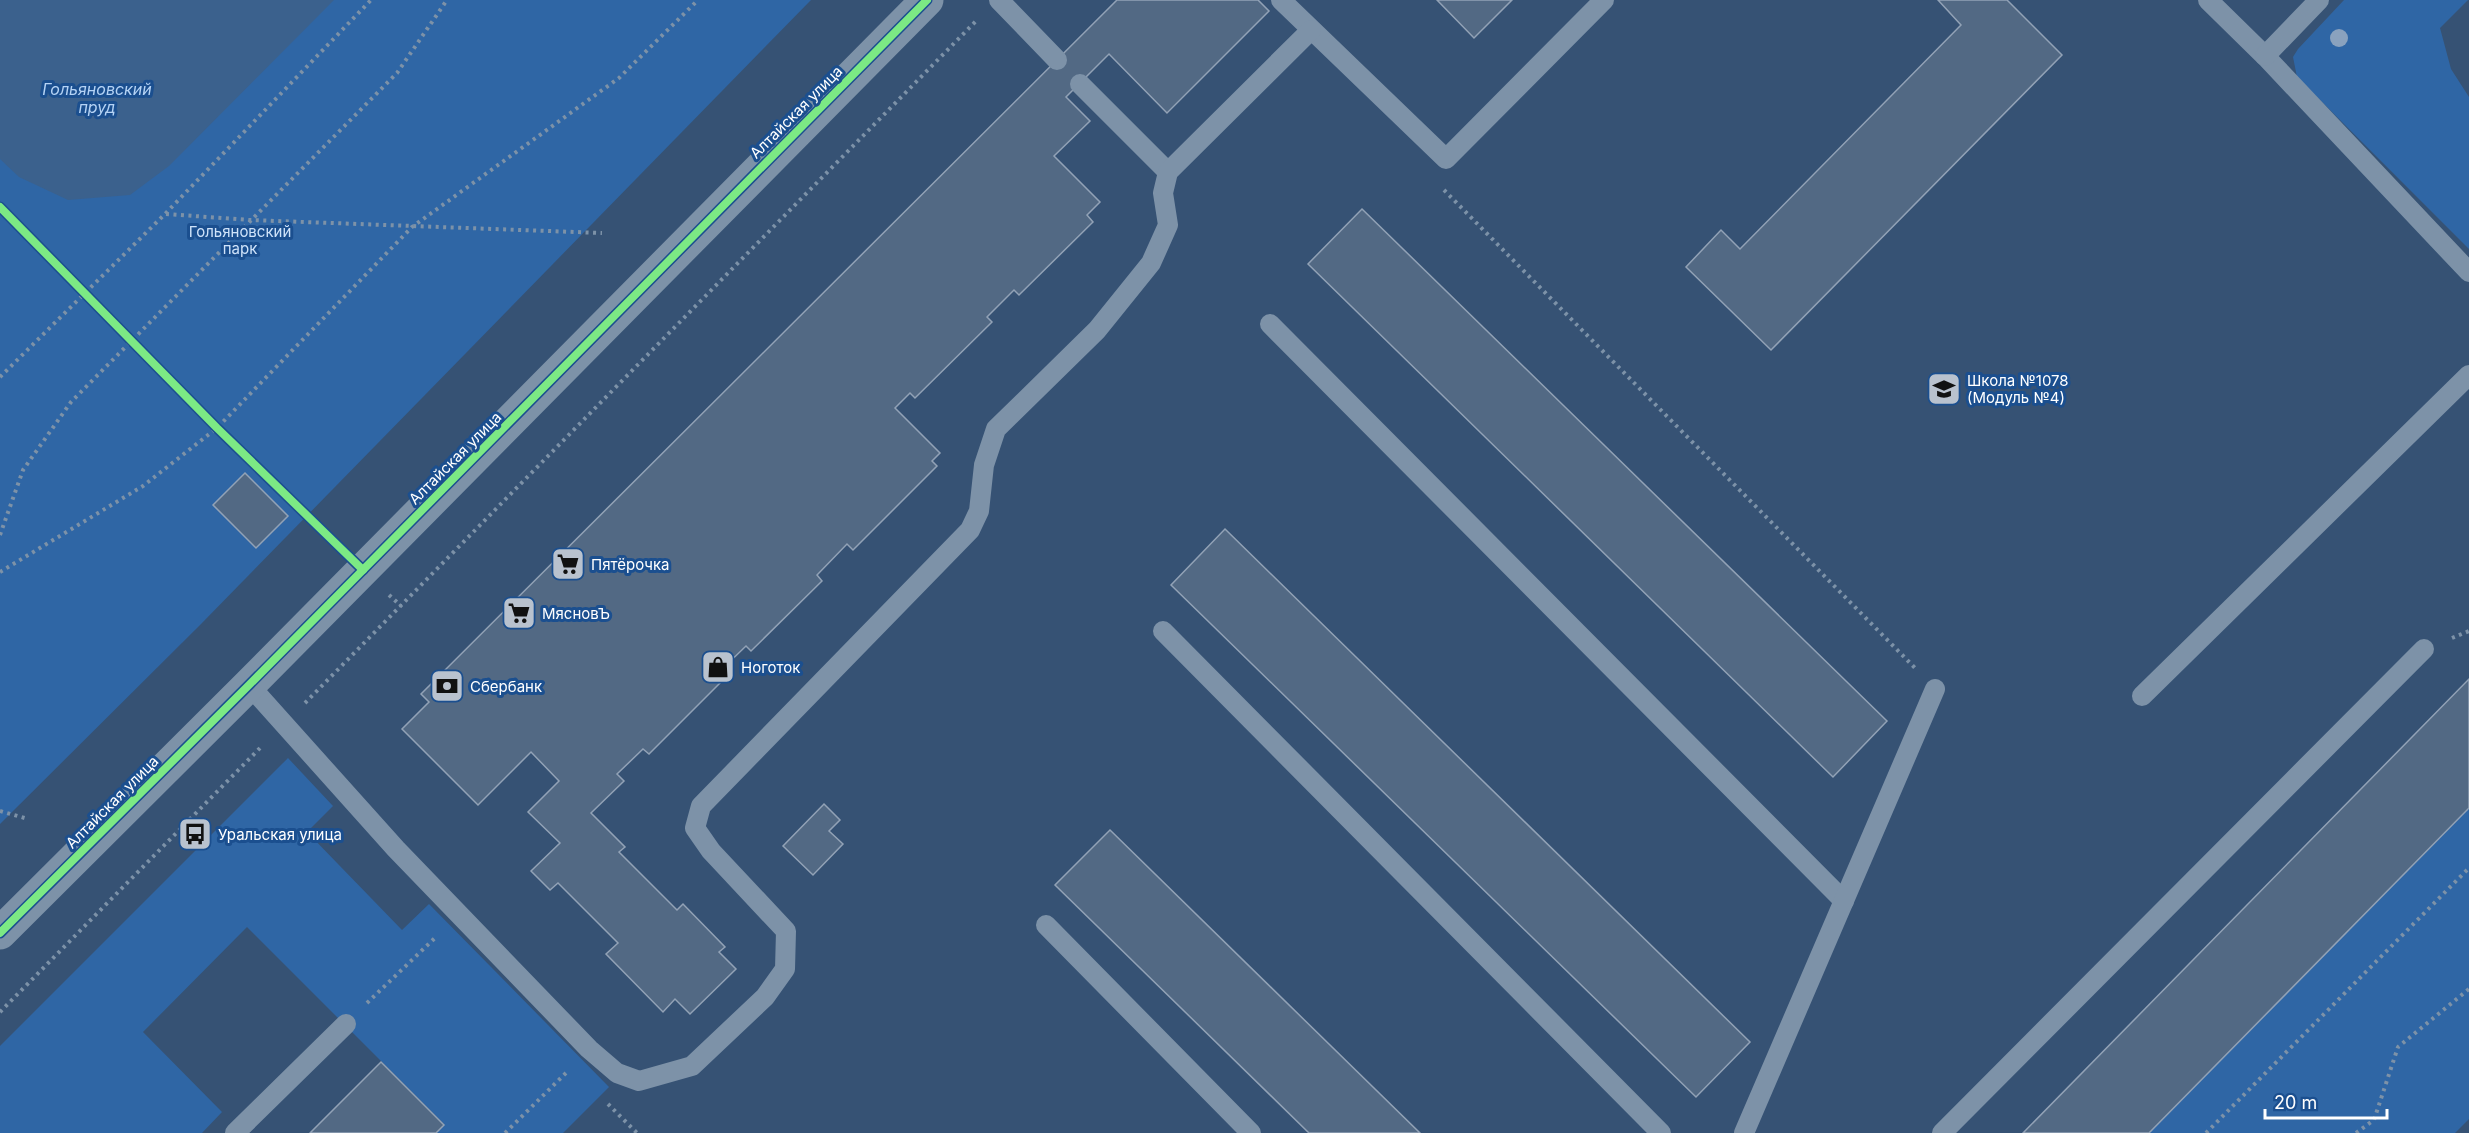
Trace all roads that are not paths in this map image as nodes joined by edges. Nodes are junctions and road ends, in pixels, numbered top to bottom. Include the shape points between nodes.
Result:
1 (927, 0) edge
2 (999, 0) edge
3 (1281, 0) edge
4 (1604, 0) edge
5 (2208, 0) edge
6 (2319, 0) edge
7 (1311, 30) junction
8 (2265, 56) junction
9 (1057, 60) dead end
10 (1080, 84) dead end
11 (1168, 172) junction
12 (2469, 272) edge
13 (1270, 324) dead end
14 (2469, 375) edge
15 (1164, 631) dead end
16 (2424, 650) dead end
17 (249, 685) junction
18 (1935, 688) road end
19 (2142, 696) dead end
20 (1844, 902) junction
21 (1046, 925) dead end
22 (0, 933) edge
23 (346, 1024) road end
24 (235, 1133) edge
25 (1251, 1133) edge
26 (1661, 1133) edge
27 (1744, 1133) edge
28 (1942, 1133) edge

1 - 17 street, Алтайская улица
2 - 9 lane
3 - 7 lane
4 - 7 lane via 1446,159
5 - 8 lane
6 - 8 lane
7 - 11 lane
8 - 12 lane
10 - 11 lane
11 - 17 lane via 1162,193 1168,225 1151,263 1096,330 996,429 984,465 979,511 970,530 701,806 695,828 711,851 786,931 785,969 765,997 692,1066 639,1081 617,1073 396,849
13 - 20 lane
14 - 19 lane
15 - 26 lane
16 - 28 lane
17 - 22 street, Алтайская улица
18 - 20 lane
20 - 27 lane
21 - 25 lane
23 - 24 lane

